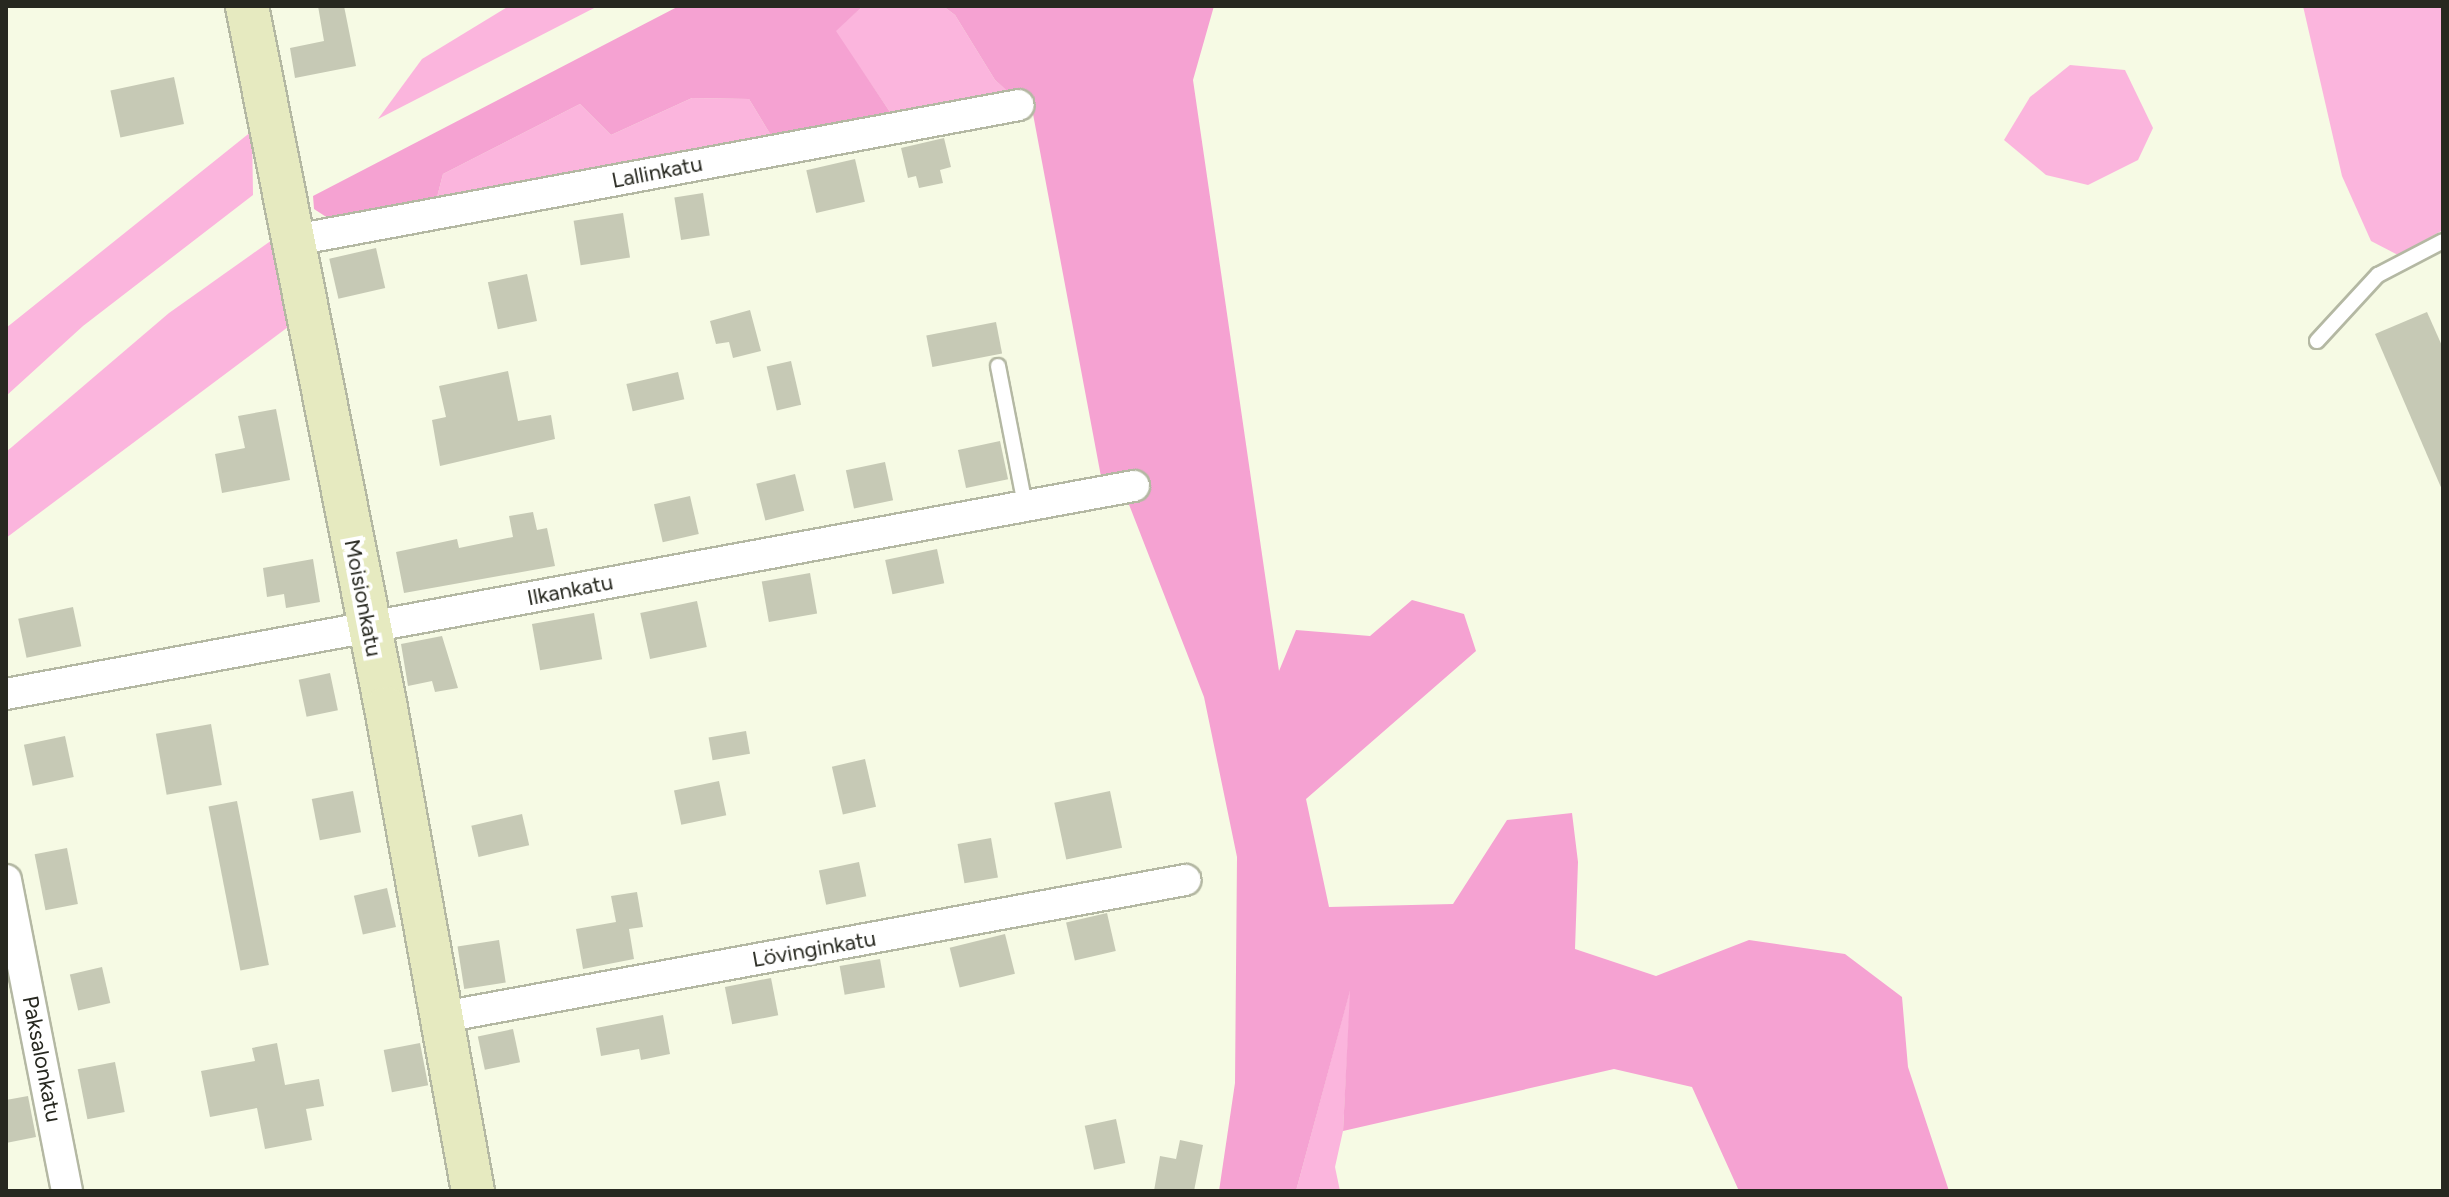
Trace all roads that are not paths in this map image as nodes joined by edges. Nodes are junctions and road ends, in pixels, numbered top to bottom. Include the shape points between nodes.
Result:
1 (247, 6) edge
2 (1019, 105) dead end
3 (295, 240) junction
4 (2443, 241) edge
5 (2317, 341) dead end
6 (998, 366) dead end
7 (1134, 486) dead end
8 (1025, 505) junction
9 (369, 627) junction
10 (6, 694) edge
11 (6, 880) edge
12 (1185, 880) dead end
13 (443, 1017) junction
14 (67, 1191) edge
15 (473, 1191) edge

1 - 3 street, Moisionkatu
2 - 3 street, Lallinkatu
3 - 9 street, Moisionkatu
4 - 5 lane via 2378,275
6 - 8 lane
7 - 8 street, Ilkankatu
8 - 9 street, Ilkankatu
9 - 10 street, Ilkankatu
9 - 13 street, Moisionkatu
11 - 14 street, Paksalonkatu
12 - 13 street, Lövinginkatu
13 - 15 street, Moisionkatu

